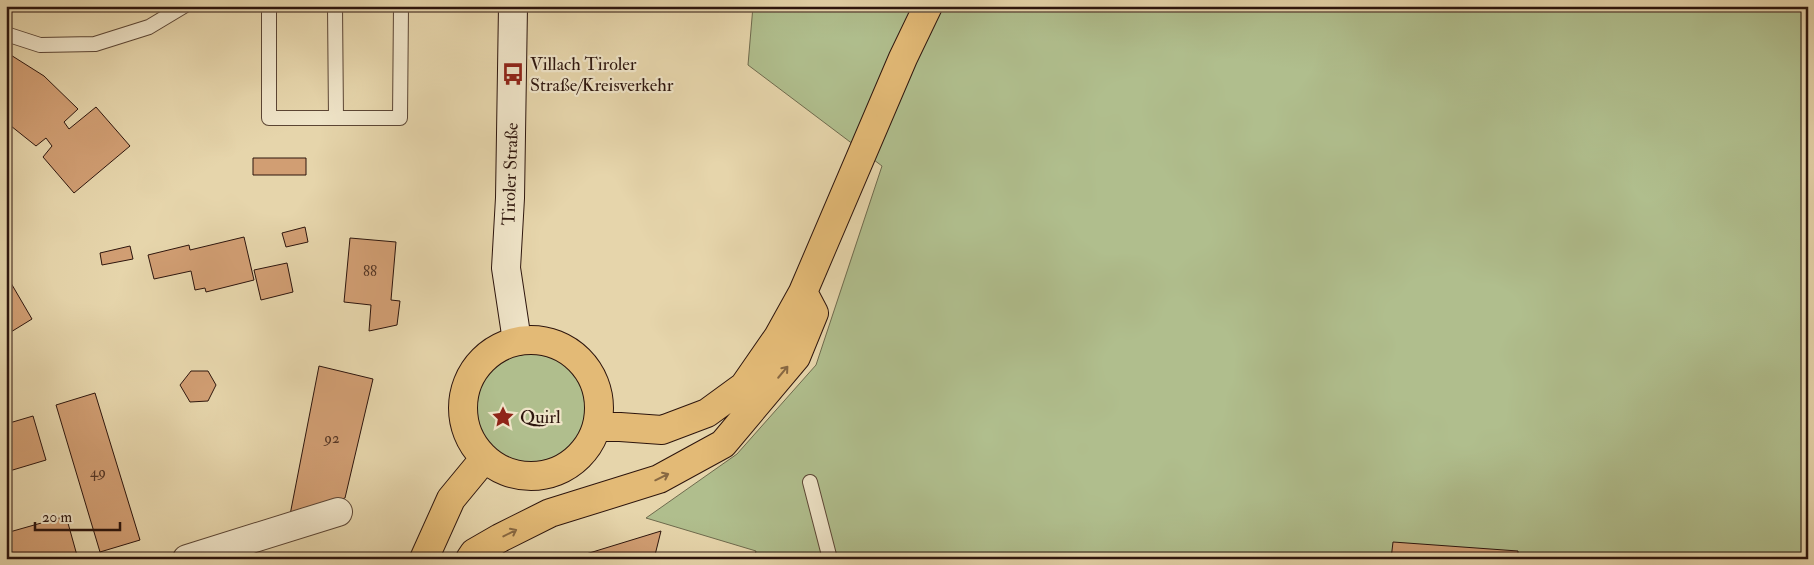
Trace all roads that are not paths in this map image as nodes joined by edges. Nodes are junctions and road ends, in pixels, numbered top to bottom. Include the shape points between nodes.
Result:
1 (184, 6) edge
2 (269, 6) edge
3 (335, 6) edge
4 (401, 6) edge
5 (513, 6) edge
6 (928, 6) edge
7 (6, 34) edge
8 (336, 118) junction
9 (803, 292) junction
10 (517, 341) junction
11 (598, 427) junction
12 (484, 459) junction
13 (810, 482) dead end
14 (338, 512) dead end
15 (187, 559) edge
16 (424, 559) edge
17 (470, 559) edge
18 (830, 559) edge

1 - 7 lane via 149,27 95,44 40,45
2 - 8 lane via 269,118
3 - 8 lane
4 - 8 lane via 400,118
5 - 10 main road, Tiroler Straße via 506,268
6 - 9 main road
9 - 11 main road via 778,337 744,386 707,413 662,430
17 -> 9 main road via 474,553 500,538 550,513 659,479 722,444 796,357 814,313
10 - 11 main road via 538,340 556,344 574,354 596,386 600,405
10 - 12 main road via 494,350 479,364 463,396 465,428
11 - 12 main road via 588,448 572,464 554,473 518,476
12 - 16 main road via 451,499
13 - 18 lane
14 - 15 main road

